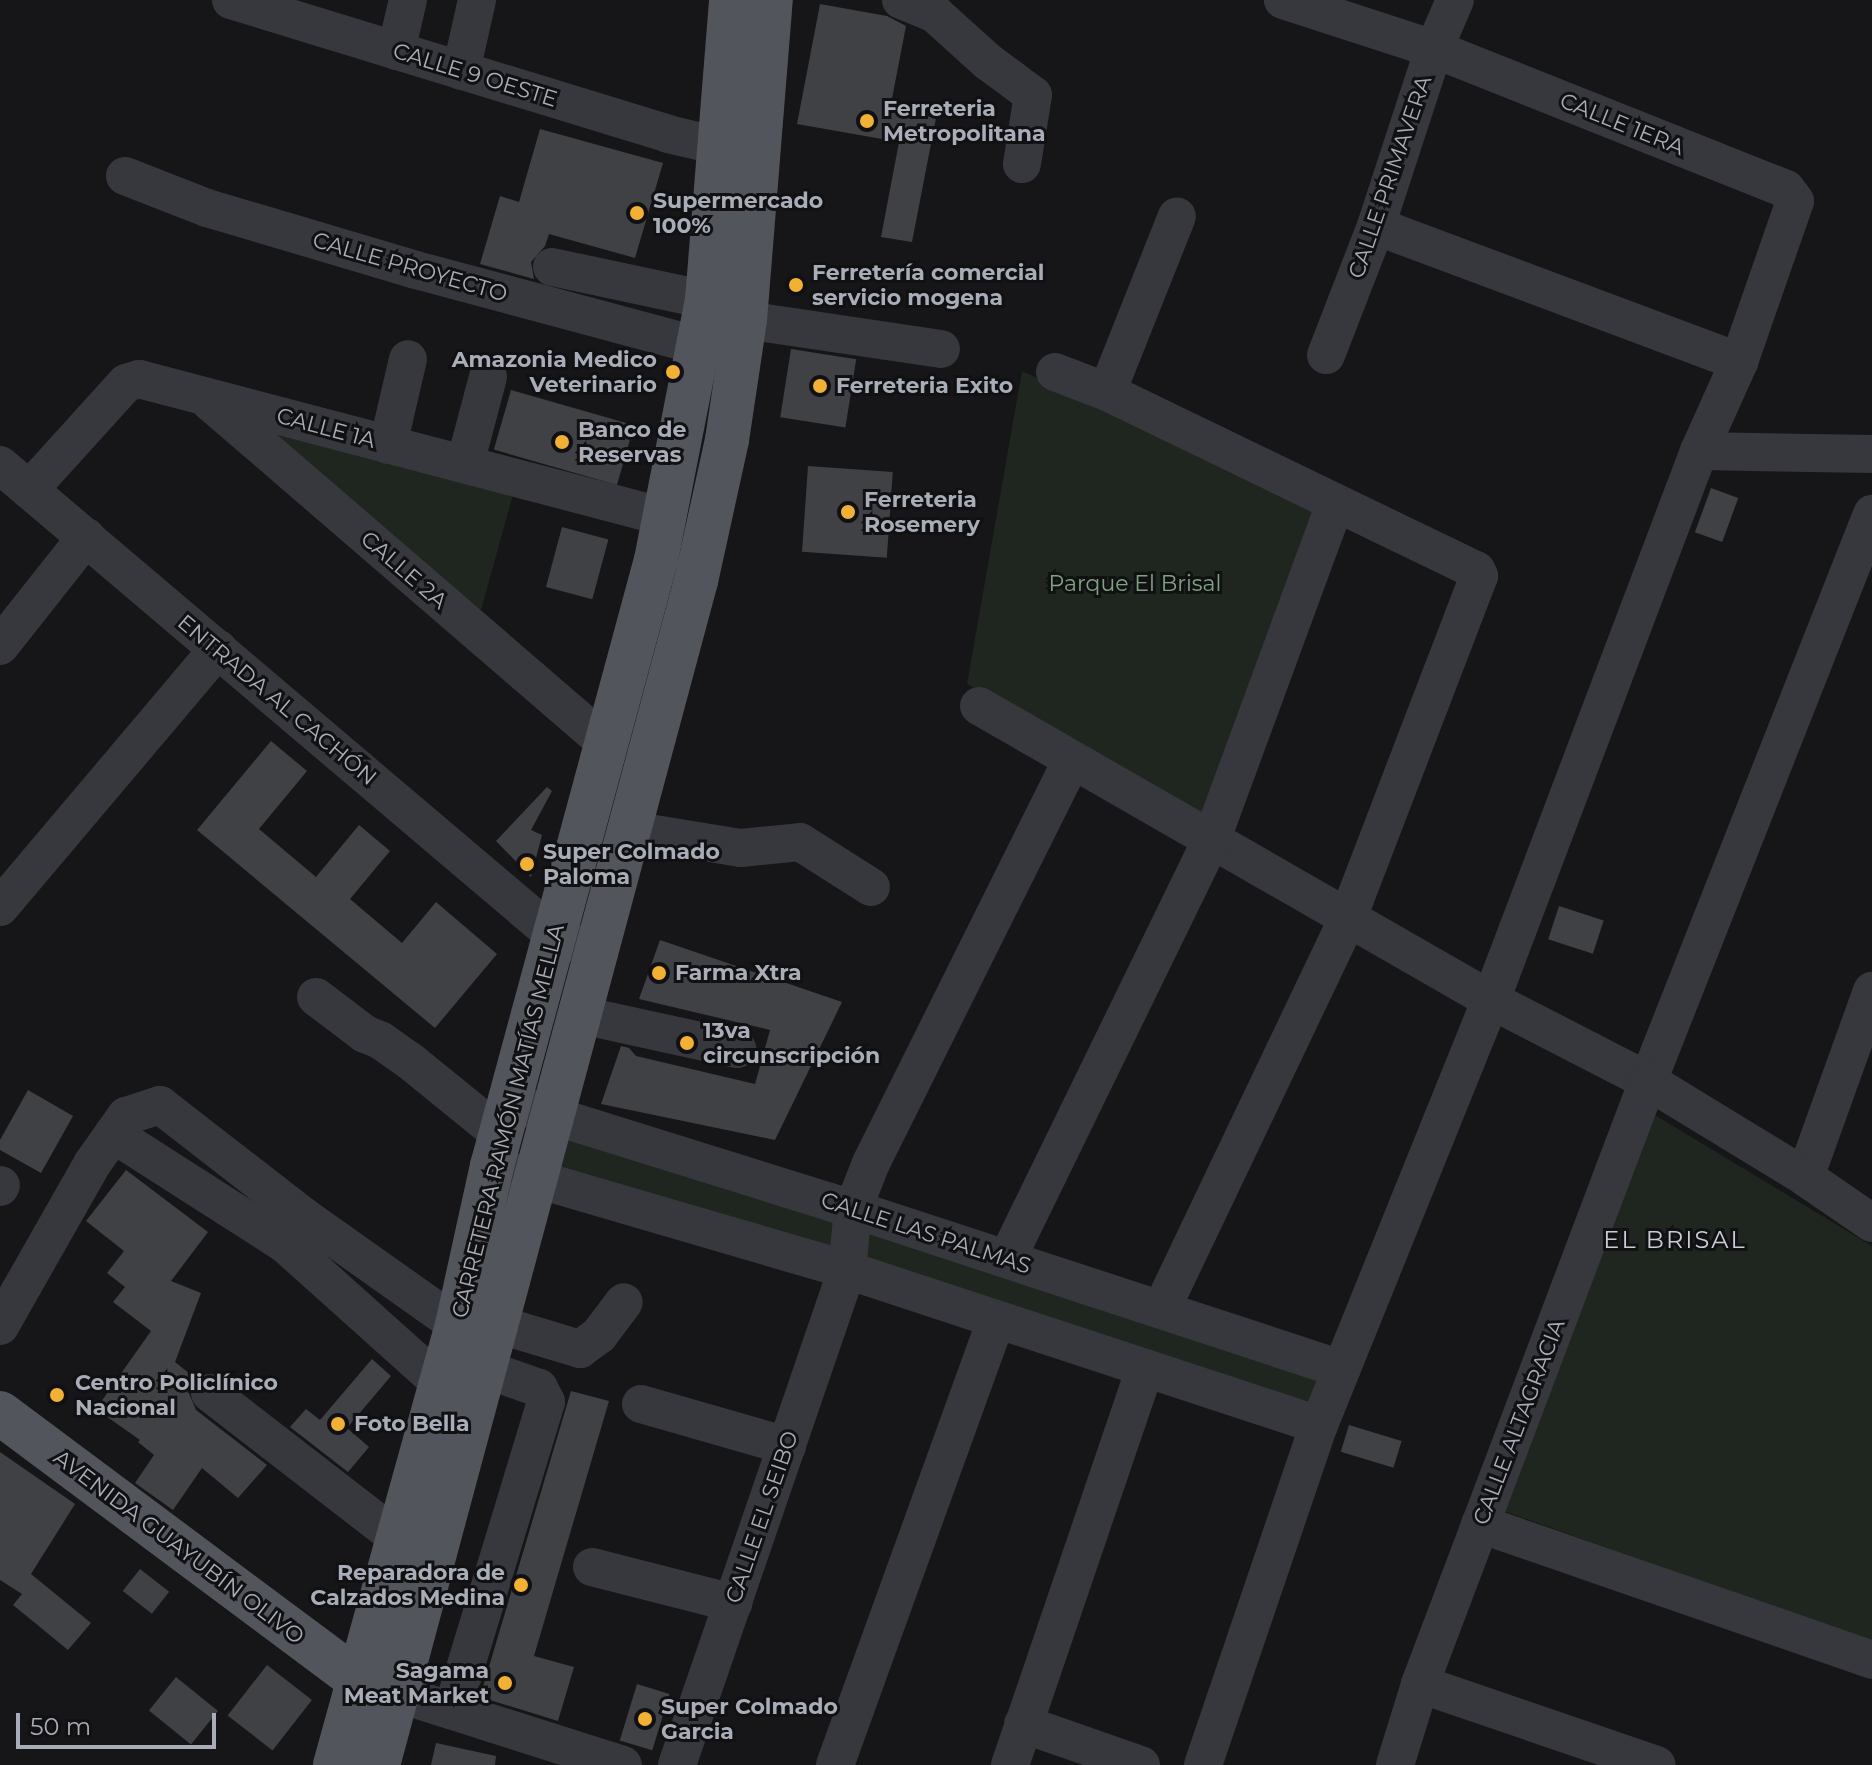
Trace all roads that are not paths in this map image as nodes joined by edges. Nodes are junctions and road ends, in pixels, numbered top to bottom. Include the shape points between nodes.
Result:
1 (231, 0) edge
2 (408, 0) edge
3 (477, 0) edge
4 (731, 0) edge
5 (771, 0) edge
6 (901, 0) edge
7 (1283, 0) edge
8 (1455, 0) edge
9 (1434, 49) junction
10 (396, 51) junction
11 (461, 71) junction
12 (719, 146) junction
13 (1022, 164) dead end
14 (125, 176) dead end
15 (1177, 216) dead end
16 (1376, 226) junction
17 (552, 267) dead end
18 (707, 300) junction
19 (745, 320) junction
20 (700, 346) junction
21 (941, 349) dead end
22 (1326, 355) dead end
23 (408, 359) dead end
24 (1739, 362) junction
25 (1055, 372) dead end
26 (488, 377) dead end
27 (1107, 392) junction
28 (202, 395) junction
29 (388, 445) junction
30 (1699, 451) junction
31 (1872, 454) edge
32 (465, 464) junction
33 (0, 465) edge
34 (29, 490) junction
35 (1335, 504) junction
36 (1872, 514) edge
37 (665, 517) junction
38 (86, 537) junction
39 (0, 646) edge
40 (218, 649) junction
41 (979, 706) dead end
42 (607, 744) junction
43 (1071, 761) junction
44 (630, 830) junction
45 (1211, 841) junction
46 (871, 887) dead end
47 (0, 907) edge
48 (1348, 918) junction
49 (554, 935) junction
50 (598, 952) junction
51 (1872, 991) edge
52 (316, 997) dead end
53 (1491, 1000) junction
54 (581, 1015) junction
55 (737, 1049) dead end
56 (1648, 1081) junction
57 (553, 1115) junction
58 (113, 1134) junction
59 (501, 1134) junction
60 (1805, 1177) junction
61 (537, 1178) junction
62 (853, 1209) junction
63 (1872, 1223) edge
64 (294, 1230) junction
65 (1007, 1259) junction
66 (847, 1270) junction
67 (624, 1302) dead end
68 (1161, 1310) junction
69 (996, 1320) junction
70 (477, 1324) junction
71 (0, 1326) edge
72 (485, 1369) junction
73 (1145, 1369) junction
74 (1341, 1369) junction
75 (440, 1383) junction
76 (210, 1393) dead end
77 (641, 1404) dead end
78 (0, 1413) edge
79 (1319, 1425) junction
80 (787, 1446) junction
81 (1480, 1524) junction
82 (396, 1537) junction
83 (592, 1567) dead end
84 (733, 1603) junction
85 (1872, 1660) edge
86 (1420, 1684) junction
87 (378, 1687) junction
88 (453, 1708) junction
89 (1023, 1724) junction
90 (335, 1765) edge
91 (378, 1765) edge
92 (623, 1765) edge
93 (677, 1765) edge
94 (835, 1765) edge
95 (1010, 1765) edge
96 (1141, 1765) edge
97 (1203, 1765) edge
98 (1395, 1765) edge
99 (1656, 1765) edge

1 - 10 street, CALLE 9 OESTE
2 - 10 street
3 - 11 street
4 - 12 main road, CARRETERA RAMÓN MATÍAS MELLA
5 - 19 main road, CARRETERA RAMÓN MATÍAS MELLA
6 - 13 street via 935,14 1033,95
7 - 9 street, CALLE 1ERA
8 - 9 street, CALLE PRIMAVERA
9 - 16 street, CALLE PRIMAVERA
9 - 24 street, CALLE 1ERA via 1786,189 1795,201 1791,217
10 - 11 street, CALLE 9 OESTE
11 - 12 street, CALLE 9 OESTE
12 - 18 main road, CARRETERA RAMÓN MATÍAS MELLA
14 - 20 street, CALLE PROYECTO via 207,208 371,257
15 - 27 street
16 - 22 street, CALLE PRIMAVERA
16 - 24 street
17 - 18 street
18 - 20 main road, CARRETERA RAMÓN MATÍAS MELLA
19 - 21 street
19 - 44 main road, CARRETERA RAMÓN MATÍAS MELLA via 727,440 696,581
20 - 37 main road, CARRETERA RAMÓN MATÍAS MELLA
23 - 29 street
24 - 30 street
25 - 27 street
26 - 32 street
27 - 35 street
28 - 29 street, CALLE 1A
28 - 34 street, CALLE 1A via 139,379 126,383
28 - 42 street, CALLE 2A
29 - 32 street, CALLE 1A
30 - 31 street
30 - 53 street
32 - 37 street, CALLE 1A
33 - 34 street, ENTRADA AL CACHÓN
34 - 38 street, ENTRADA AL CACHÓN
35 - 45 street
35 - 48 street via 1476,570 1479,576
36 - 56 street, CALLE ALTAGRACIA
37 - 42 main road, CARRETERA RAMÓN MATÍAS MELLA
38 - 39 street
38 - 40 street, ENTRADA AL CACHÓN
40 - 47 street
40 - 49 street, ENTRADA AL CACHÓN
41 - 43 street
42 - 49 main road, CARRETERA RAMÓN MATÍAS MELLA
43 - 45 street
43 - 62 street, CALLE EL SEIBO
44 - 46 street via 741,848 800,842
44 - 50 main road, CARRETERA RAMÓN MATÍAS MELLA
45 - 48 street
45 - 65 street
48 - 53 street
48 - 68 street
49 - 50 street, ENTRADA AL CACHÓN
49 - 59 main road, CARRETERA RAMÓN MATÍAS MELLA
50 - 54 main road, CARRETERA RAMÓN MATÍAS MELLA
51 - 60 street
52 - 59 street via 410,1061
53 - 56 street
53 - 74 street
54 - 55 street
54 - 57 main road, CARRETERA RAMÓN MATÍAS MELLA
56 - 60 street
56 - 81 street, CALLE ALTAGRACIA
57 - 59 street, CALLE LAS PALMAS
57 - 61 main road, CARRETERA RAMÓN MATÍAS MELLA
57 - 62 street, CALLE LAS PALMAS
58 - 64 street
58 - 64 street via 126,1116 160,1105
58 - 71 street
59 - 61 street
59 - 70 main road, CARRETERA RAMÓN MATÍAS MELLA
60 - 63 street
61 - 66 street
61 - 70 main road, CARRETERA RAMÓN MATÍAS MELLA
62 - 65 street, CALLE LAS PALMAS
62 - 66 street, CALLE EL SEIBO
64 - 70 street
64 - 75 street
65 - 68 street, CALLE LAS PALMAS
66 - 69 street
66 - 80 street, CALLE EL SEIBO
67 - 70 street via 599,1335 580,1349
68 - 74 street, CALLE LAS PALMAS
69 - 73 street
69 - 94 street
70 - 72 main road, CARRETERA RAMÓN MATÍAS MELLA
70 - 75 main road, CARRETERA RAMÓN MATÍAS MELLA
72 - 87 main road, CARRETERA RAMÓN MATÍAS MELLA
72 - 88 street via 539,1388 546,1402
73 - 79 street
73 - 89 street
74 - 79 street
75 - 82 main road, CARRETERA RAMÓN MATÍAS MELLA
76 - 82 street
77 - 80 street
78 - 87 main road, AVENIDA GUAYUBÍN OLIVO
79 - 97 street
80 - 84 street, CALLE EL SEIBO
81 - 85 street
81 - 86 street, CALLE ALTAGRACIA
82 - 87 main road, CARRETERA RAMÓN MATÍAS MELLA
83 - 84 street
84 - 93 street, CALLE EL SEIBO
86 - 98 street, CALLE ALTAGRACIA
86 - 99 street
87 - 88 street
87 - 90 main road, CARRETERA RAMÓN MATÍAS MELLA
87 - 91 main road, CARRETERA RAMÓN MATÍAS MELLA
88 - 92 street
89 - 95 street
89 - 96 street

